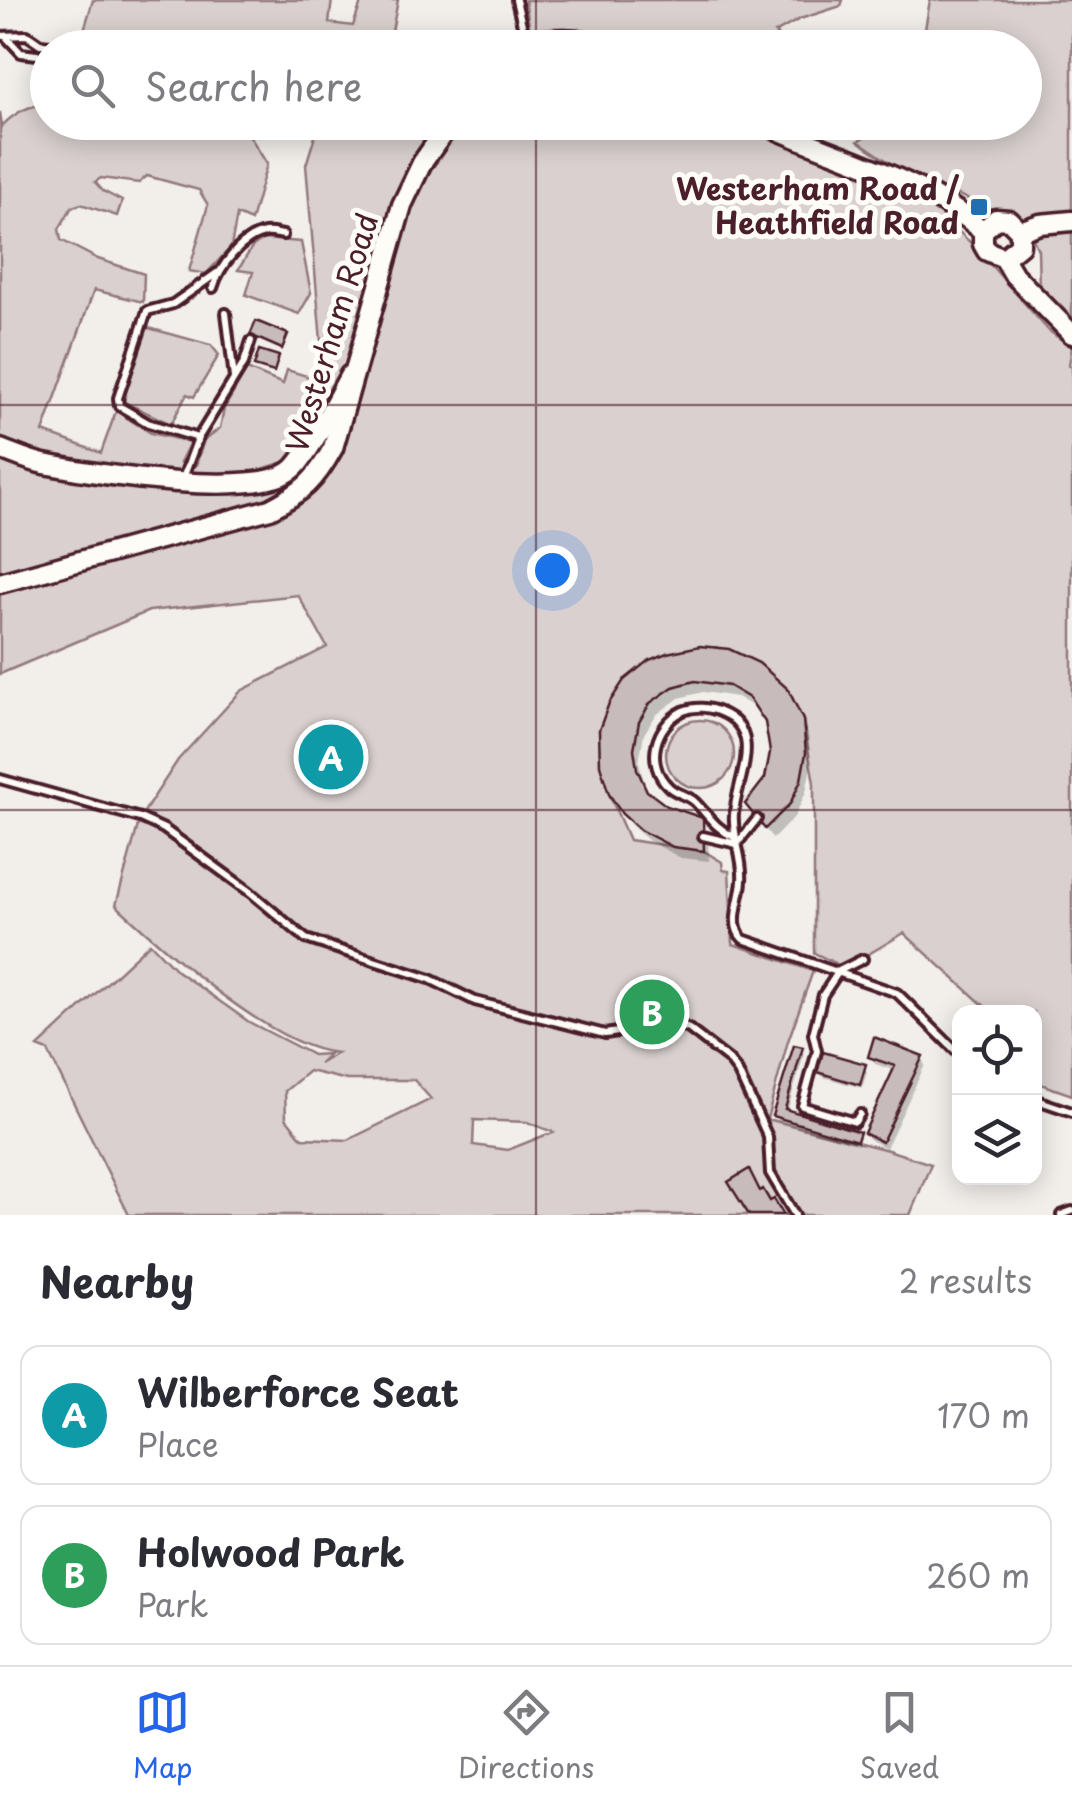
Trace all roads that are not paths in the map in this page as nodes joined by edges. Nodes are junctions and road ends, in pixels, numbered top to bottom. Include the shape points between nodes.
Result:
1 (516, 0) edge
2 (523, 30) edge
3 (3, 37) edge
4 (30, 37) edge
5 (30, 54) edge
6 (438, 140) edge
7 (804, 140) edge
8 (1072, 221) edge
9 (983, 230) junction
10 (1020, 232) junction
11 (283, 235) dead end
12 (1004, 258) junction
13 (217, 274) junction
14 (213, 288) dead end
15 (226, 312) dead end
16 (1072, 334) edge
17 (251, 341) dead end
18 (360, 360) junction
19 (234, 379) junction
20 (198, 438) junction
21 (0, 449) edge
22 (182, 482) junction
23 (0, 583) edge
24 (0, 778) edge
25 (757, 819) dead end
26 (703, 836) dead end
27 (736, 841) junction
28 (863, 959) dead end
29 (839, 971) junction
30 (952, 1047) edge
31 (1042, 1102) edge
32 (1072, 1112) edge
33 (860, 1114) dead end
34 (1072, 1211) edge
35 (794, 1215) edge
36 (1061, 1215) edge

1 - 2 lane
3 - 4 lane
3 - 5 lane
6 - 18 main road, Westerham Road via 402,205
7 - 9 main road via 889,175
8 - 10 main road
9 - 10 main road via 1003,218
9 - 12 main road via 988,251
10 - 12 main road via 1020,245
11 - 13 lane via 264,232 233,252
12 - 16 main road
13 - 14 lane
13 - 20 lane via 173,304 147,311 118,398 119,406 148,423
15 - 19 lane
17 - 19 lane
18 - 22 main road via 293,469 234,486
18 - 23 main road, Westerham Road via 333,448 302,492 270,509
19 - 20 lane
20 - 22 lane
21 - 22 main road via 41,464
24 - 35 lane via 140,818 306,939 430,979 475,1001 605,1034 676,1023 689,1029 738,1072 768,1138 770,1173
25 - 27 lane
26 - 27 lane
27 - 27 lane via 658,771 660,730 693,708 722,712 747,743 734,810
27 - 29 lane via 742,878 738,934
28 - 29 lane
29 - 30 lane via 897,993
29 - 33 lane via 816,1014 817,1051 802,1106 854,1122
31 - 32 lane
34 - 36 lane

